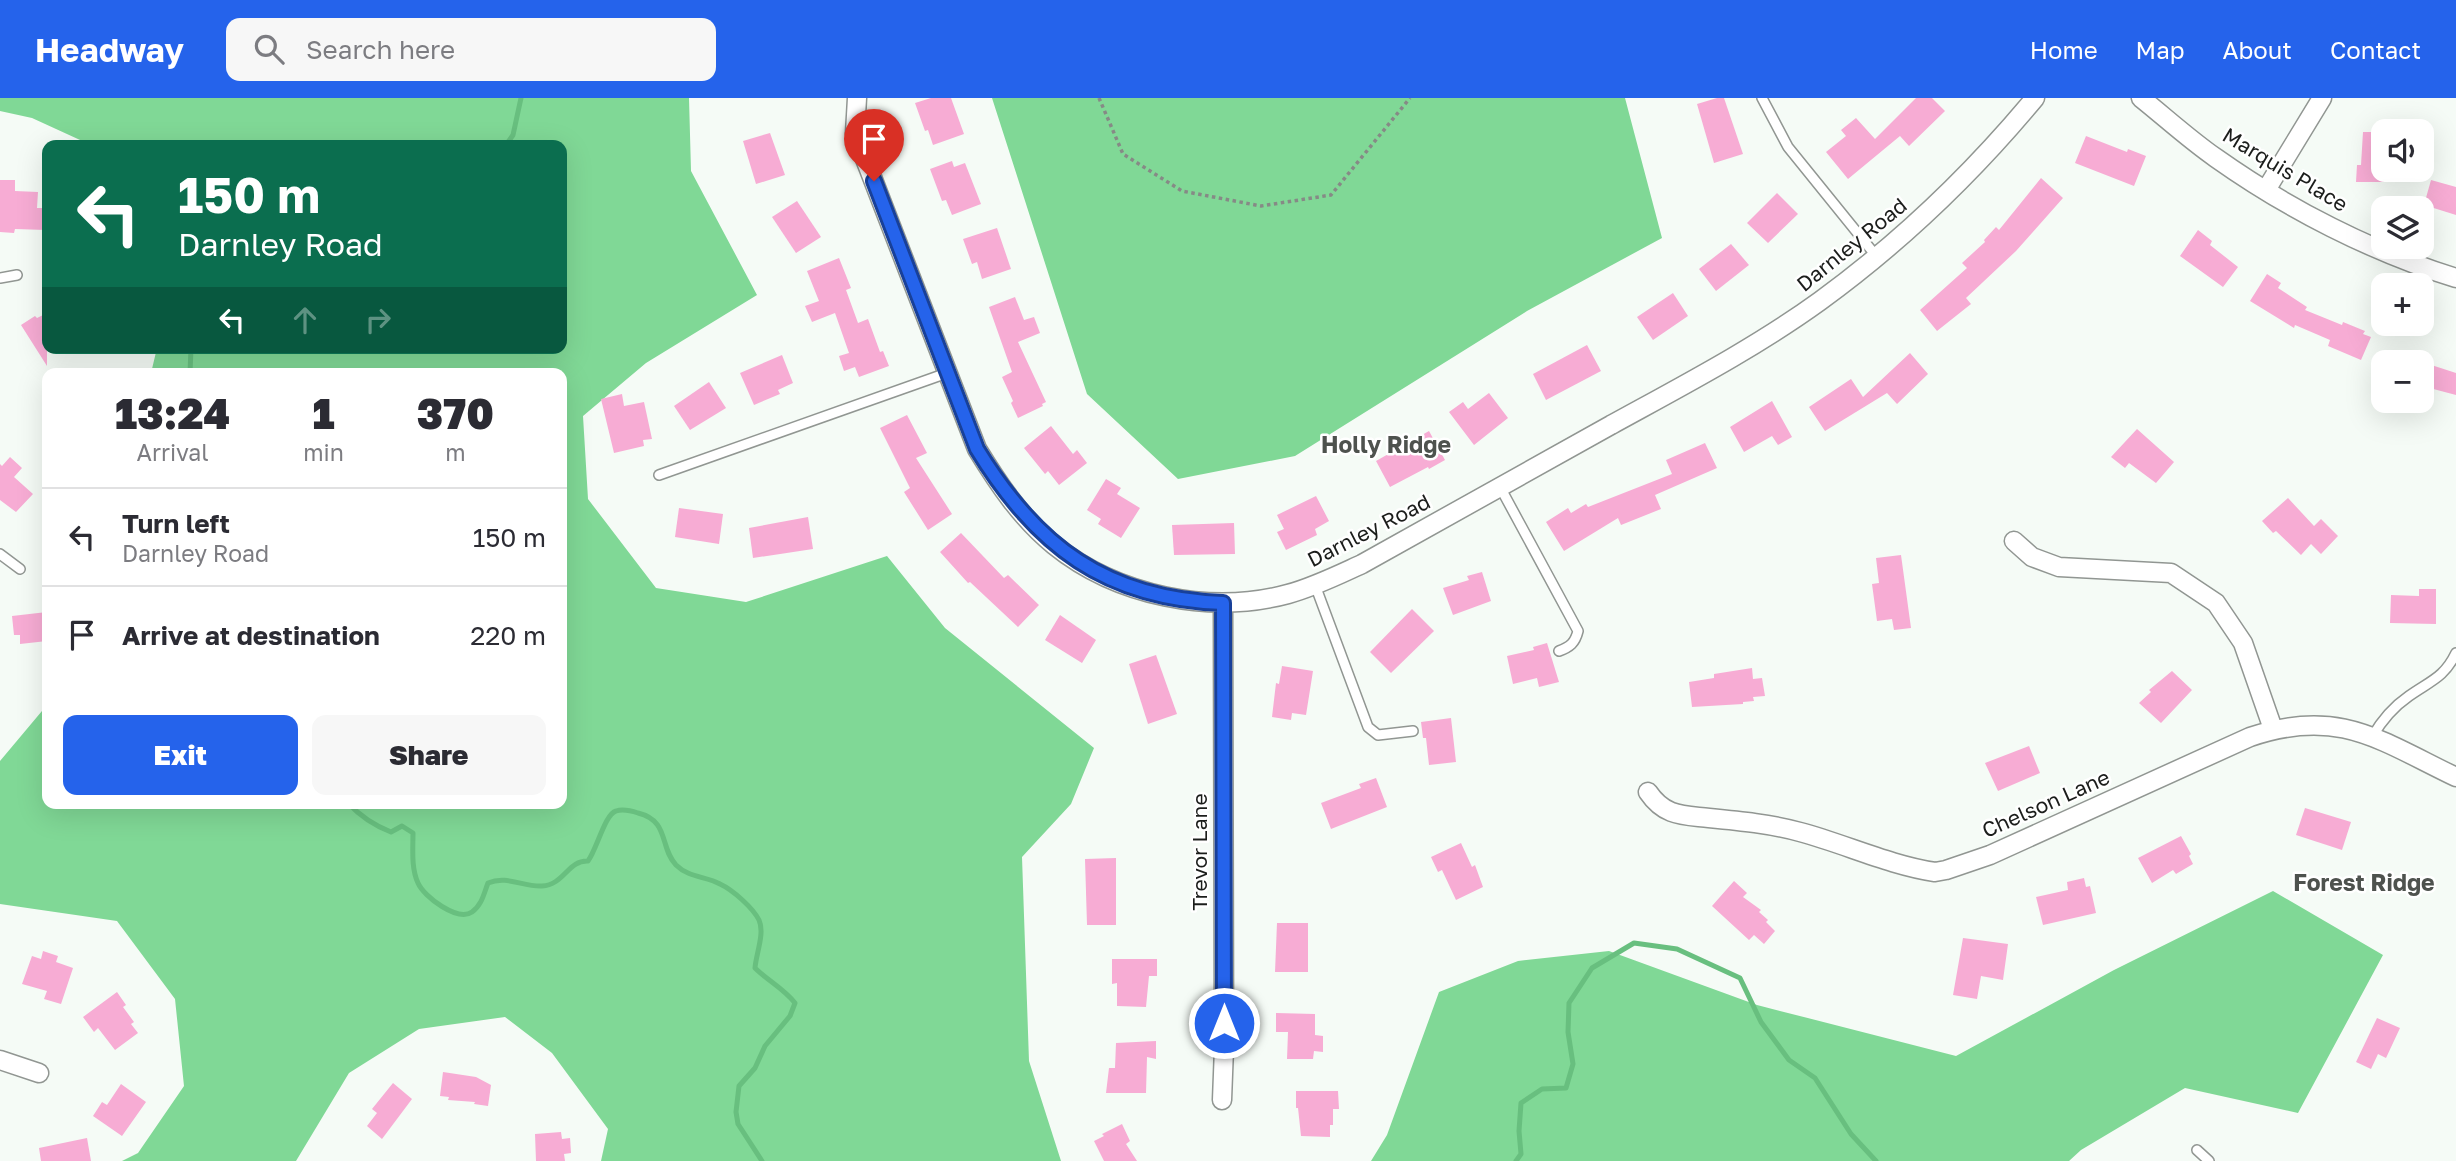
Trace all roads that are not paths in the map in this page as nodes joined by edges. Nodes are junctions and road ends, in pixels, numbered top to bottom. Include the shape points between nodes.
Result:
1 (857, 98) edge
2 (1762, 98) edge
3 (2035, 98) edge
4 (2141, 98) edge
5 (2322, 98) edge
6 (2266, 190) junction
7 (1877, 257) junction
8 (17, 275) dead end
9 (0, 278) edge
10 (2456, 278) edge
11 (947, 373) junction
12 (659, 475) dead end
13 (1500, 487) junction
14 (2014, 541) dead end
15 (0, 554) edge
16 (20, 569) dead end
17 (1315, 585) junction
18 (1223, 603) junction
19 (1559, 652) dead end
20 (2456, 653) edge
21 (2273, 729) junction
22 (1413, 731) dead end
23 (2372, 737) junction
24 (2456, 777) edge
25 (1648, 792) dead end
26 (0, 1060) edge
27 (39, 1073) dead end
28 (1222, 1100) dead end
29 (2197, 1150) dead end
30 (2209, 1161) edge

1 - 11 street, Darnley Road via 855,133
2 - 7 lane via 1788,147
3 - 7 street, Darnley Road via 1955,187
4 - 6 street, Marquis Place via 2216,158
5 - 6 street
6 - 10 street, Marquis Place via 2376,247
7 - 13 street, Darnley Road via 1786,324
8 - 9 lane
11 - 12 lane
11 - 18 street, Darnley Road via 989,469 1025,517 1052,543 1102,575 1130,586 1165,596
13 - 17 street, Darnley Road
13 - 19 lane via 1578,631 1569,648
14 - 21 street via 2032,557 2059,567 2171,573 2216,603 2243,643
15 - 16 lane
17 - 18 street, Darnley Road via 1255,601
17 - 22 lane via 1368,727 1378,735
18 - 28 street, Trevor Lane
20 - 23 lane via 2434,681 2394,707
21 - 23 street, Chelson Lane via 2341,726
21 - 25 street, Chelson Lane via 1990,855 1935,872 1799,832 1673,814
23 - 24 street, Chelson Lane
26 - 27 street
29 - 30 lane

